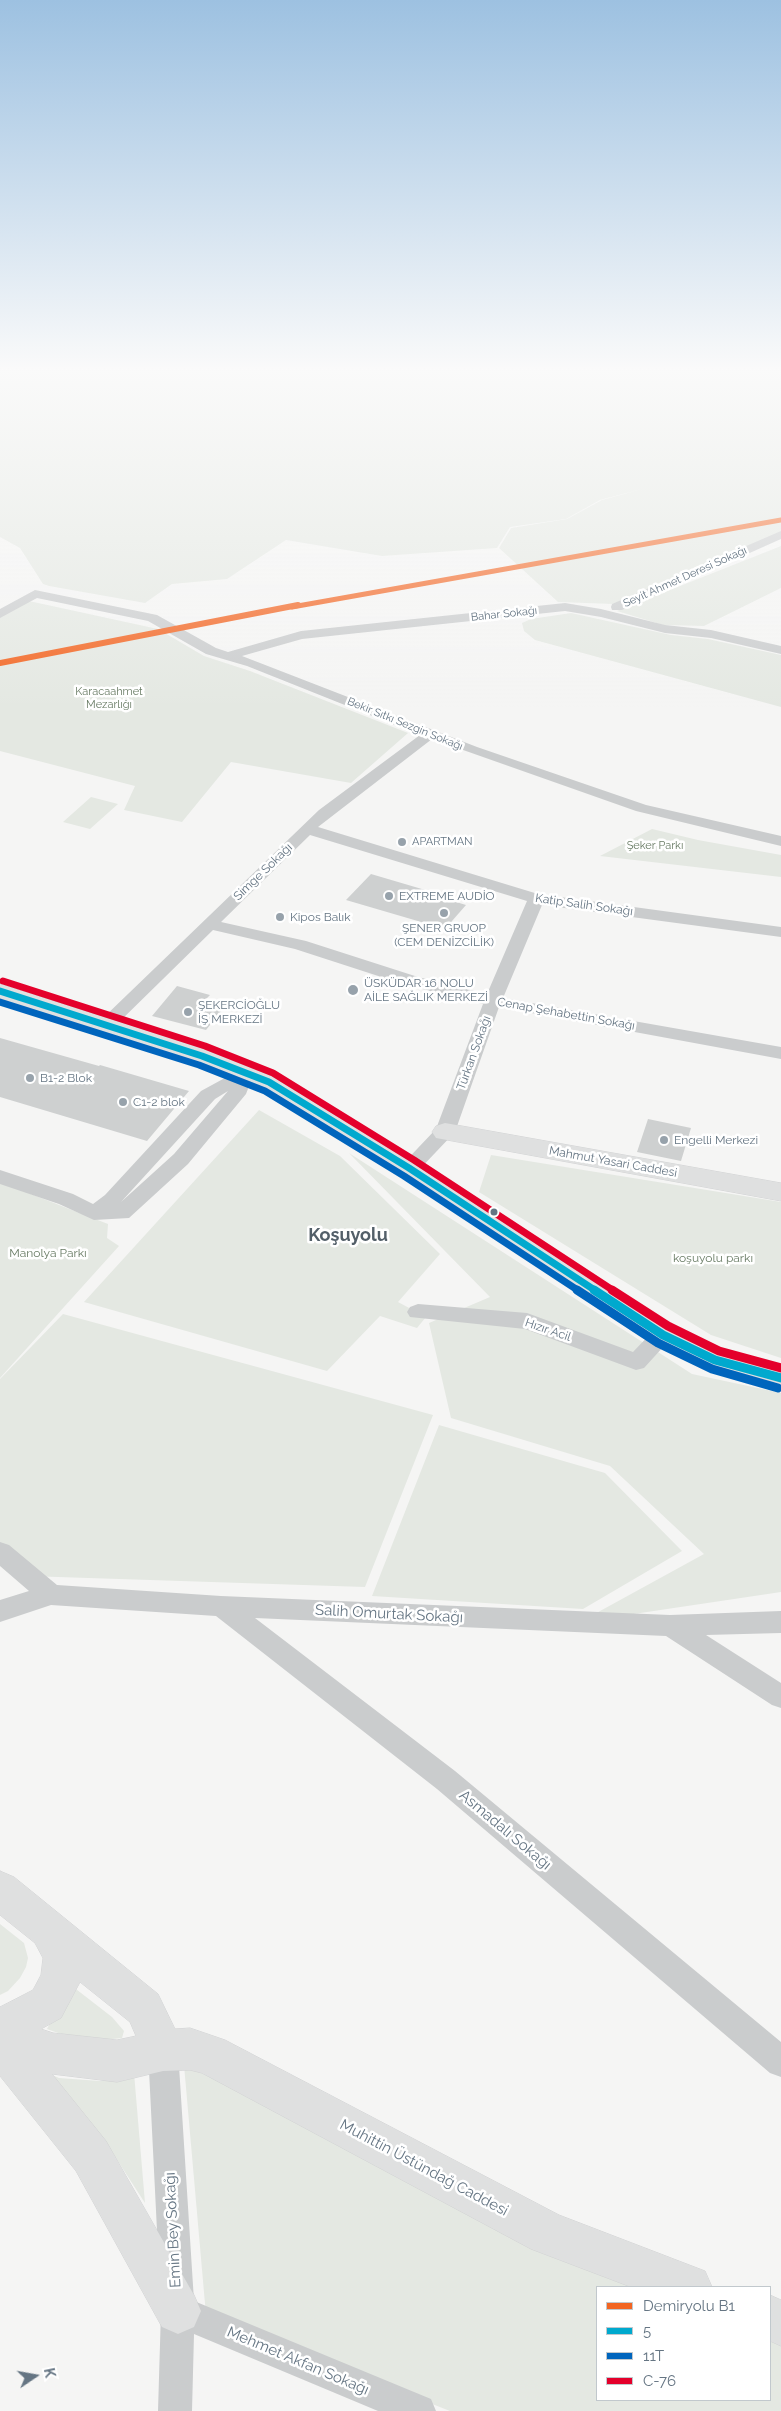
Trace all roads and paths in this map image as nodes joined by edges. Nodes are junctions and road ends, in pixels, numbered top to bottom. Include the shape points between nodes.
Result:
1 (781, 535) edge
2 (617, 607) dead end
3 (0, 614) edge
4 (781, 650) edge
5 (227, 656) junction
6 (430, 734) junction
7 (307, 829) junction
8 (781, 841) edge
9 (536, 899) junction
10 (210, 924) junction
11 (781, 932) edge
12 (0, 992) edge
13 (493, 1001) junction
14 (107, 1024) junction
15 (781, 1053) edge
16 (245, 1073) junction
17 (445, 1132) junction
18 (409, 1168) junction
19 (0, 1177) edge
20 (781, 1192) edge
21 (418, 1312) dead end
22 (663, 1335) junction
23 (781, 1378) edge
24 (0, 1552) edge
25 (51, 1595) junction
26 (222, 1606) junction
27 (0, 1611) edge
28 (781, 1622) edge
29 (670, 1626) junction
30 (781, 1698) edge
31 (0, 1890) edge
32 (50, 1932) junction
33 (0, 2029) edge
34 (0, 2036) edge
35 (0, 2042) edge
36 (163, 2050) junction
37 (781, 2062) edge
38 (686, 2286) edge
39 (178, 2311) junction
40 (175, 2411) edge
41 (418, 2411) edge

1 - 2 street, Seyit Ahmet Deresi Sokağı
3 - 5 street, Bekir Sıtkı Sezgin Sokağı via 34,594 152,618 211,651
4 - 5 street, Bahar Sokağı via 565,607 301,635
5 - 6 street, Bekir Sıtkı Sezgin Sokağı
6 - 7 street, Simge Sokağı
6 - 8 street, Bekir Sıtkı Sezgin Sokağı via 641,808
7 - 9 street, Katip Salih Sokağı
7 - 10 street, Simge Sokağı
9 - 11 street, Katip Salih Sokağı
9 - 13 street, Türkan Sokağı
10 - 13 street, Cenap Şehabettin Sokağı via 300,945
10 - 14 street, Simge Sokağı
12 - 14 street
13 - 15 street, Cenap Şehabettin Sokağı
13 - 17 street, Türkan Sokağı
14 - 16 street
16 - 18 street via 269,1082
16 - 19 street via 239,1090 181,1159 122,1213 94,1213 66,1199
17 - 18 street, Türkan Sokağı
17 - 20 street, Mahmut Yasari Caddesi
18 - 22 street
21 - 22 street, Hızır Acil via 527,1321 636,1362
22 - 23 street via 716,1360
24 - 25 street
25 - 26 street, Salih Omurtak Sokağı
25 - 27 street, Salih Omurtak Sokağı
26 - 29 street, Salih Omurtak Sokağı
26 - 37 street, Asmadalı Sokağı via 446,1780
28 - 29 street, Salih Omurtak Sokağı
29 - 30 street
31 - 32 street
32 - 33 street via 62,1954 61,1980 47,2004
32 - 36 street via 144,2008
34 - 36 street, Muhittin Üstündağ Caddesi via 54,2054 117,2062
35 - 39 street via 91,2156
36 - 38 street, Muhittin Üstündağ Caddesi via 190,2049 210,2056 547,2233
36 - 39 street, Emin Bey Sokağı
39 - 40 street, Emin Bey Sokağı
39 - 41 street, Mehmet Akfan Sokağı

